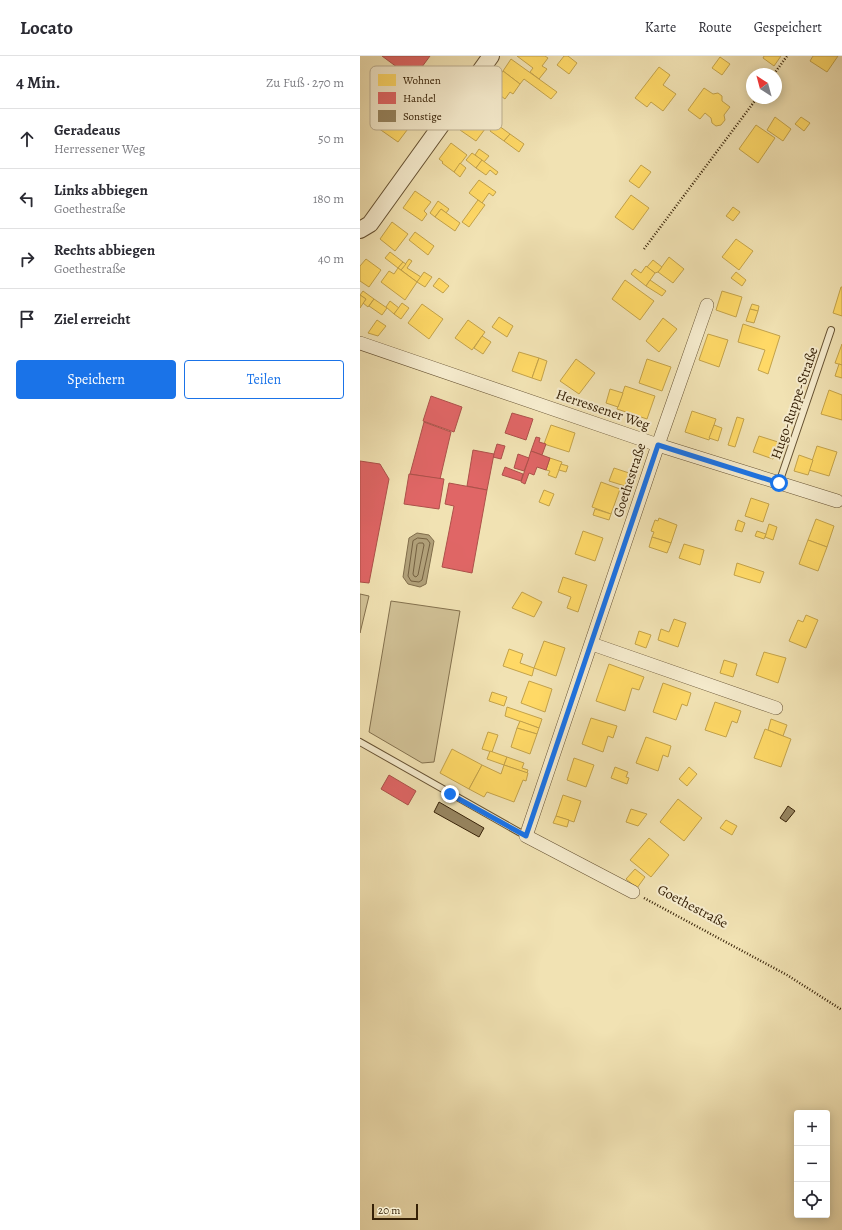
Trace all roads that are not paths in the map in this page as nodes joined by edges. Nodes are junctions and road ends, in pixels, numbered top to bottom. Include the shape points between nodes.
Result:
1 (491, 56) edge
2 (484, 66) edge
3 (437, 130) edge
4 (381, 208) junction
5 (360, 217) edge
6 (360, 230) edge
7 (707, 305) dead end
8 (831, 330) dead end
9 (360, 343) edge
10 (658, 445) junction
11 (779, 483) junction
12 (837, 501) dead end
13 (592, 644) junction
14 (776, 708) dead end
15 (360, 742) edge
16 (526, 836) junction
17 (633, 892) road end

1 - 2 street
3 - 4 street
4 - 5 street
4 - 6 street via 370,224
7 - 10 street, Goethestraße
8 - 11 lane, Hugo-Ruppe-Straße
9 - 10 street, Herressener Weg
10 - 11 street, Herressener Weg
10 - 13 street, Goethestraße
11 - 12 street, Herressener Weg
13 - 14 street
13 - 16 street, Goethestraße
15 - 16 lane
16 - 17 street

